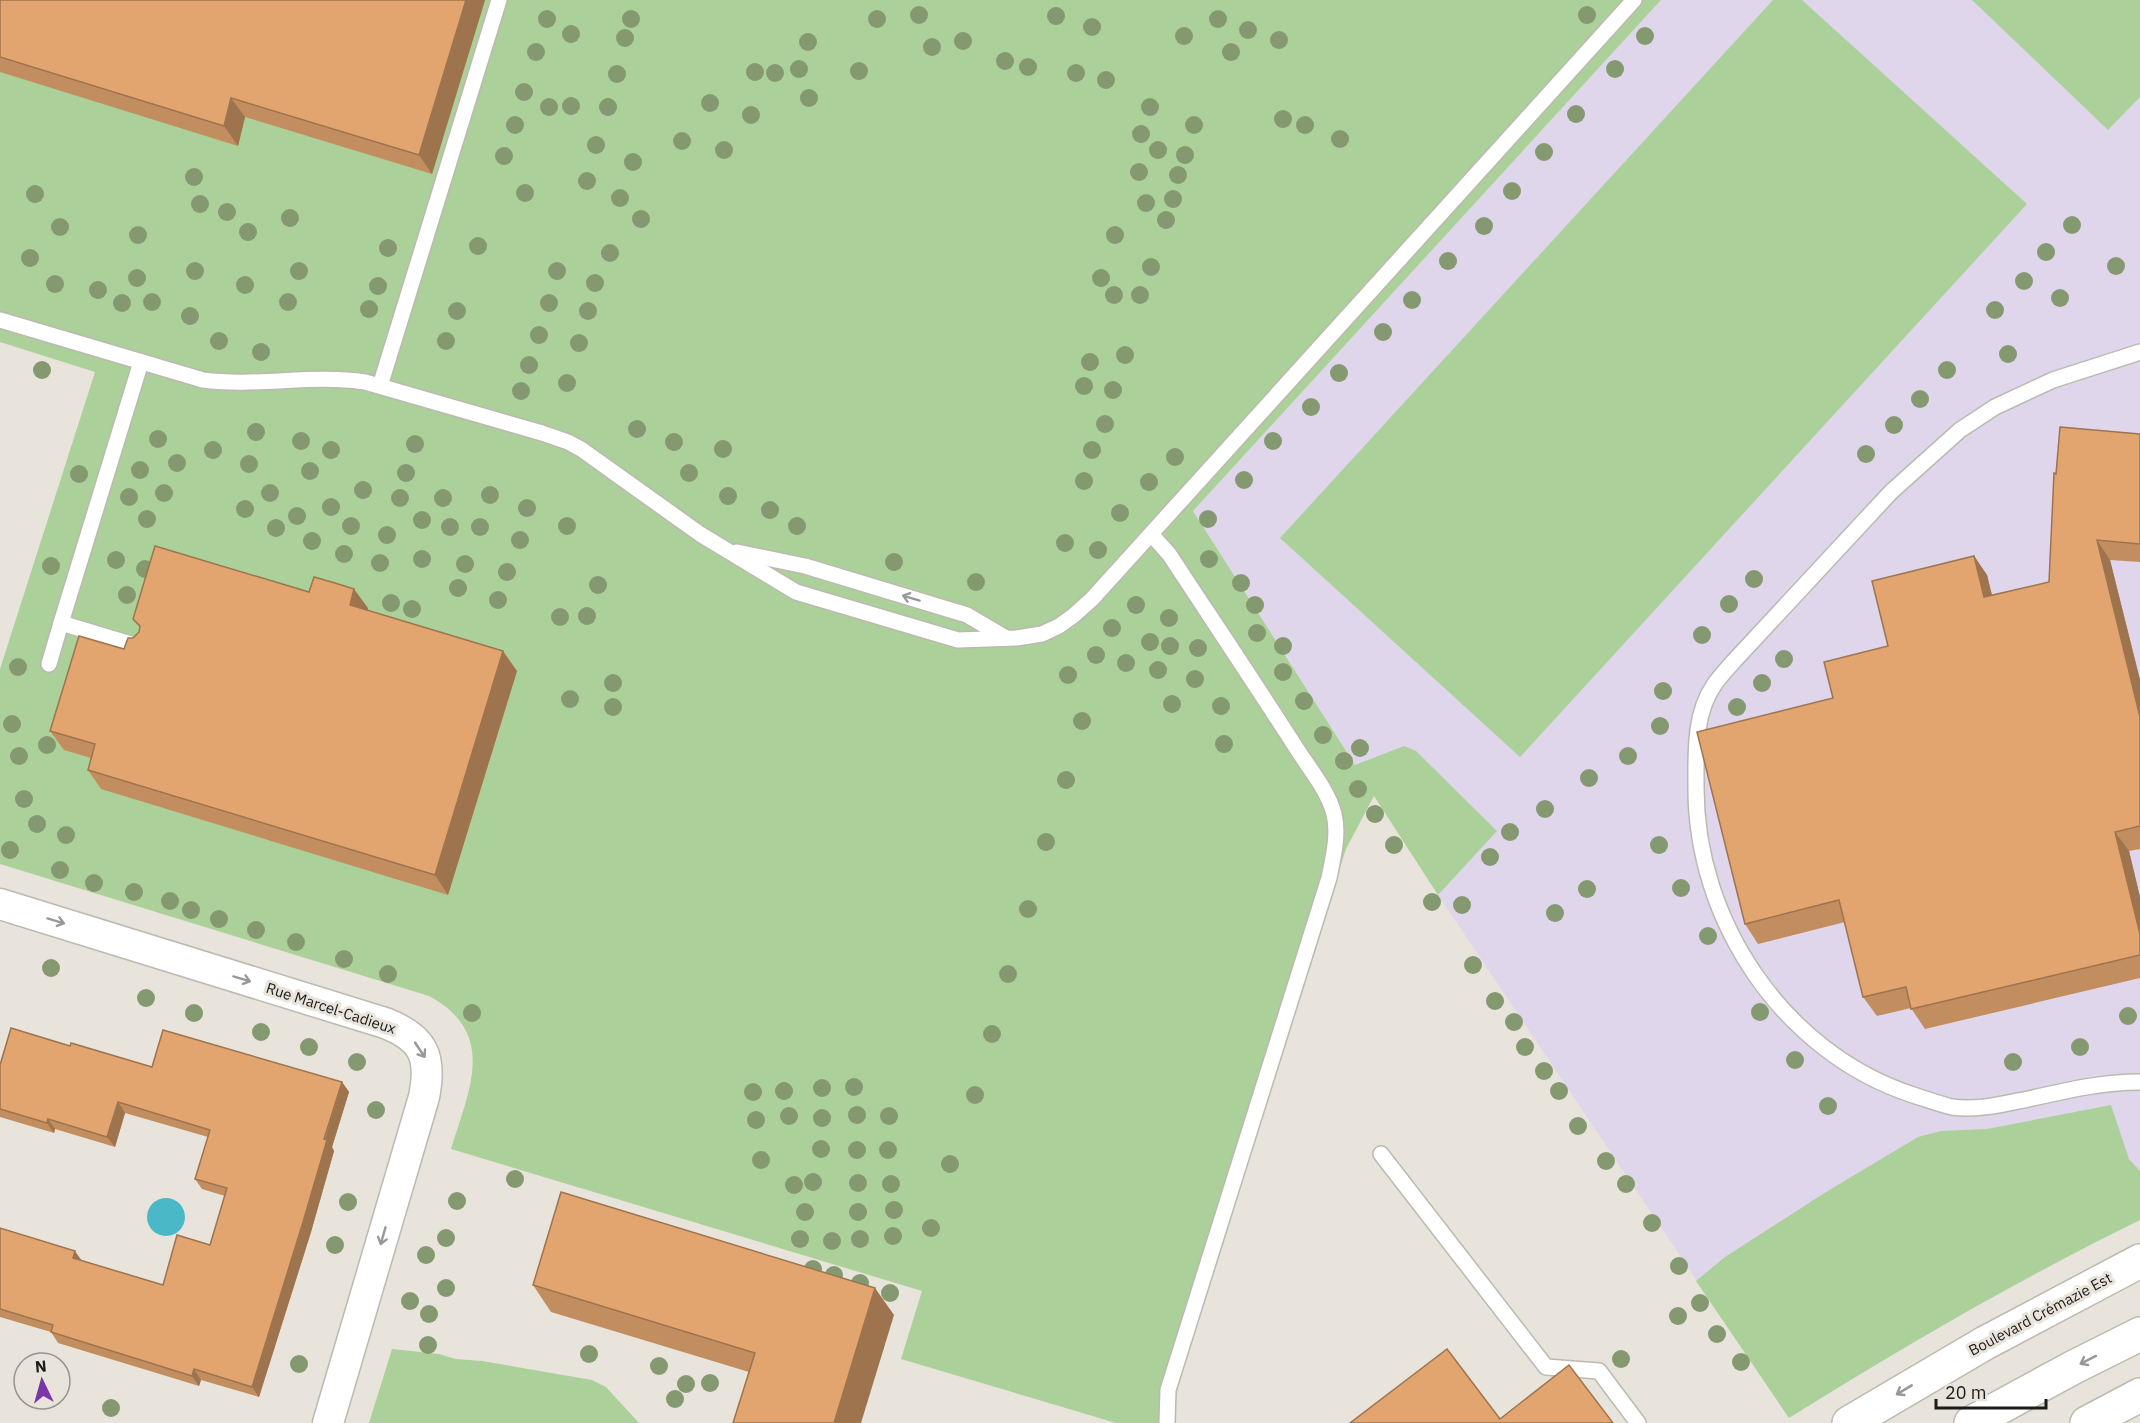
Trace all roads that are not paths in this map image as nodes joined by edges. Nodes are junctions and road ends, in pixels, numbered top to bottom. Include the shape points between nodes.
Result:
1 (499, 0) edge
2 (1634, 0) edge
3 (0, 320) edge
4 (2140, 352) edge
5 (141, 362) junction
6 (380, 386) junction
7 (1151, 534) junction
8 (725, 550) junction
9 (61, 623) junction
10 (1006, 638) junction
11 (144, 648) edge
12 (49, 664) dead end
13 (0, 904) edge
14 (2140, 1082) edge
15 (1381, 1154) dead end
16 (2140, 1261) edge
17 (2140, 1334) edge
18 (2140, 1395) edge
19 (328, 1423) edge
20 (1167, 1423) edge
21 (1638, 1423) edge
22 (1849, 1423) edge
23 (1971, 1423) edge
24 (2086, 1423) edge

1 - 6 lane
2 - 7 lane
3 - 5 lane
4 - 14 lane via 2053,380 1995,407 1960,429 1891,492 1713,686 1699,723 1695,805 1711,886 1752,970 1784,1012 1818,1044 1858,1072 1887,1087 1953,1107 1999,1105 2106,1083
5 - 6 lane via 226,383 341,379
5 - 9 lane
6 - 8 lane via 568,442
7 - 10 lane via 1073,616 1042,634
7 - 20 lane via 1169,554 1289,737 1326,795 1335,822 1329,878 1168,1390
10 -> 8 lane via 967,615 805,566
8 - 10 lane via 796,592 958,640
9 - 11 lane
9 - 12 lane
13 -> 19 street, Rue Marcel-Cadieux via 385,1023 407,1034 421,1048 428,1067 424,1097
15 - 21 lane via 1546,1367 1599,1371
16 -> 22 main road, Boulevard Crémazie Est via 1985,1342
17 -> 23 main road
18 - 24 main road

